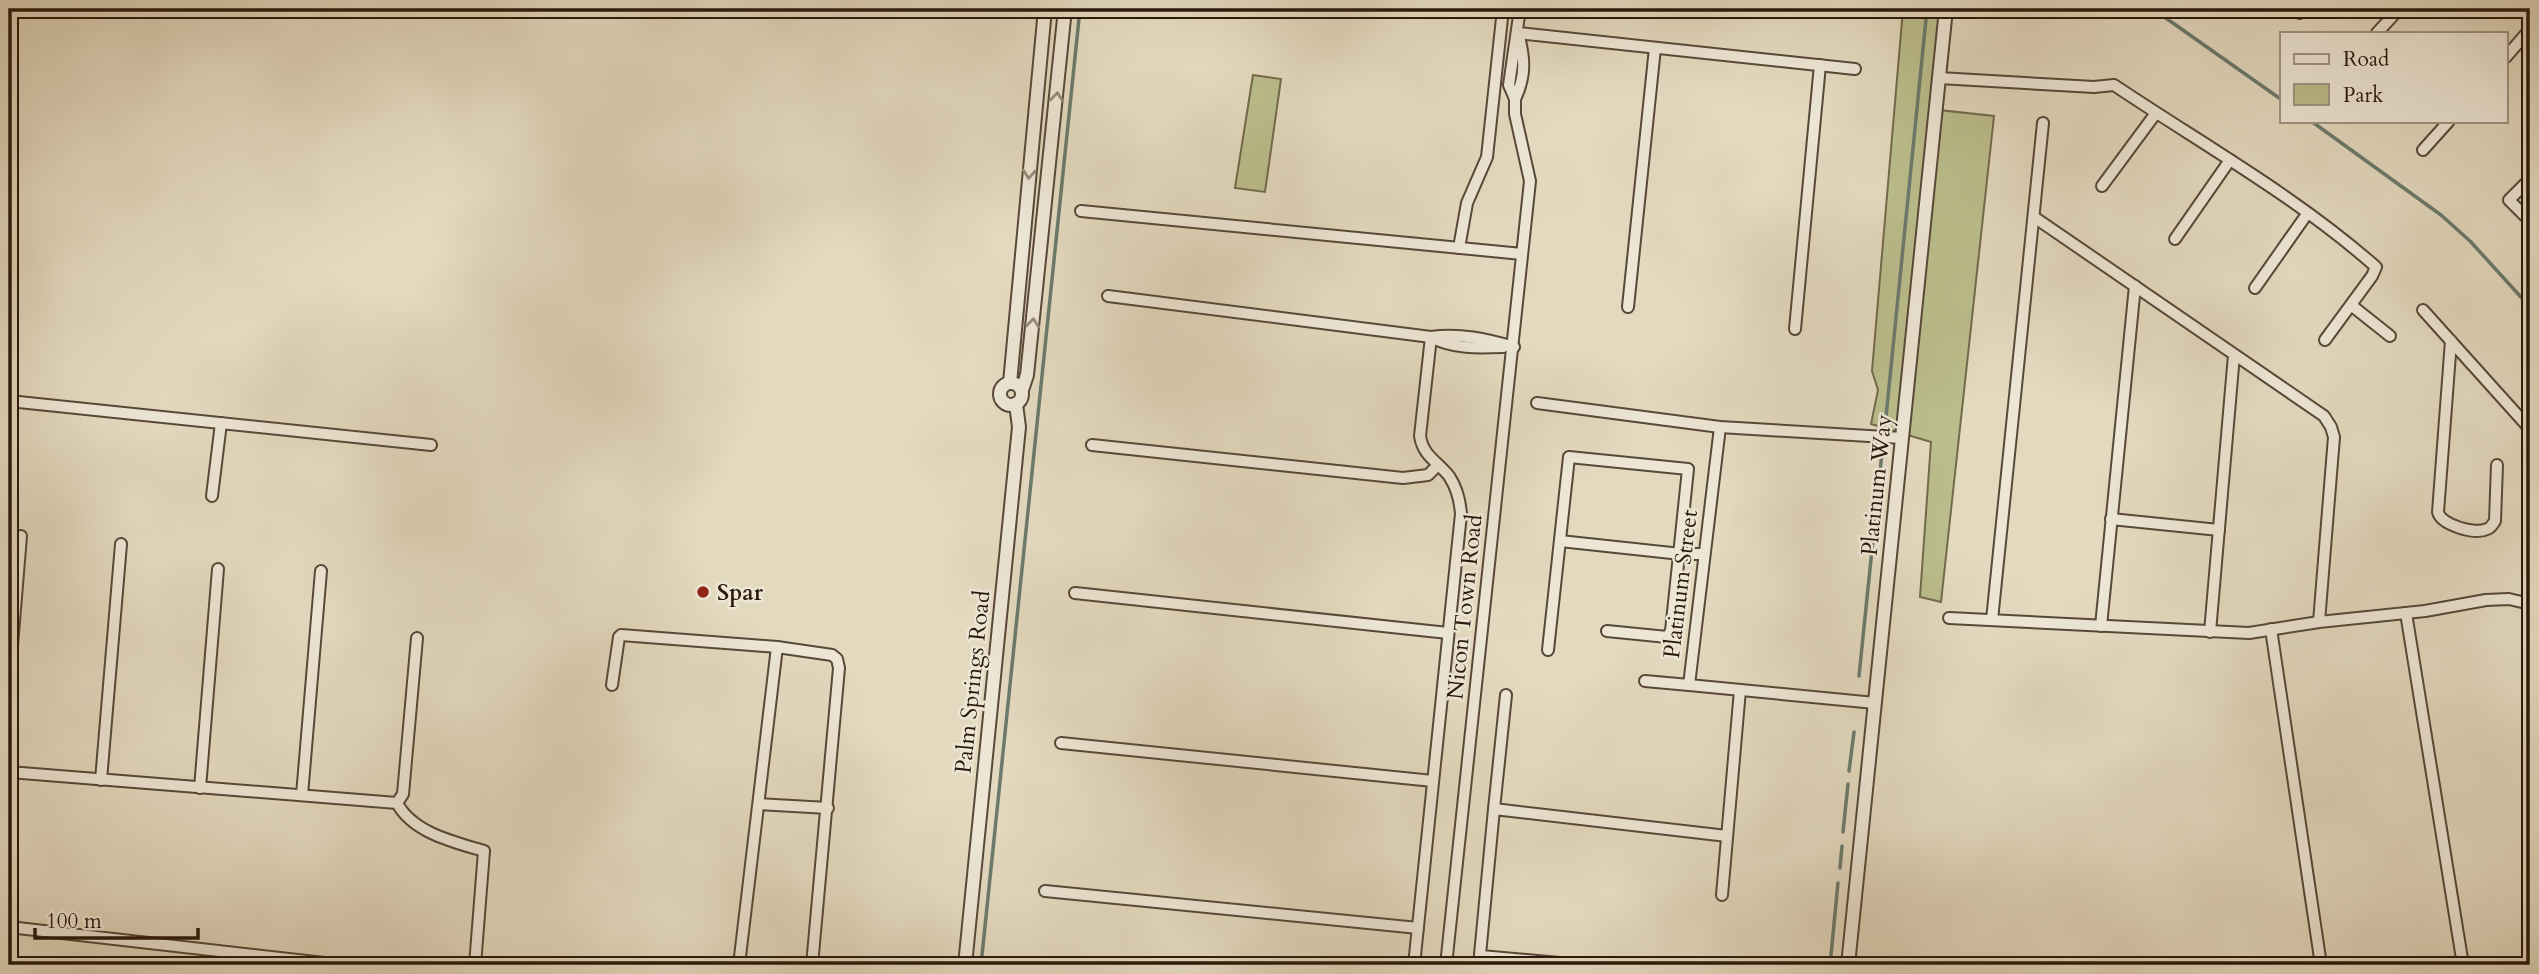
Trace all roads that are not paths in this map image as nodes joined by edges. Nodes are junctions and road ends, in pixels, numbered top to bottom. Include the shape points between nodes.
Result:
1 (1045, 9) edge
2 (1065, 9) edge
3 (1503, 9) edge
4 (1520, 9) edge
5 (1946, 9) edge
6 (2399, 9) edge
7 (2530, 29) edge
8 (2378, 32) edge
9 (1518, 33) junction
10 (1655, 48) junction
11 (2508, 55) edge
12 (1820, 65) junction
13 (1855, 69) dead end
14 (1939, 78) junction
15 (2156, 113) junction
16 (2448, 122) edge
17 (2043, 123) dead end
18 (2423, 150) dead end
19 (2230, 160) junction
20 (2530, 179) edge
21 (2102, 186) dead end
22 (1081, 211) dead end
23 (2308, 214) junction
24 (2034, 217) junction
25 (2530, 221) edge
26 (2175, 239) dead end
27 (1459, 248) junction
28 (1522, 254) junction
29 (2135, 286) junction
30 (2255, 288) dead end
31 (1108, 296) dead end
32 (2351, 305) junction
33 (1628, 307) dead end
34 (2423, 310) dead end
35 (1795, 330) dead end
36 (2390, 336) dead end
37 (1431, 337) junction
38 (2325, 340) dead end
39 (2451, 341) junction
40 (1514, 347) junction
41 (2234, 355) junction
42 (1010, 383) junction
43 (1022, 390) junction
44 (9, 401) edge
45 (1537, 403) dead end
46 (1016, 404) junction
47 (221, 423) junction
48 (1720, 427) junction
49 (2530, 429) edge
50 (1902, 438) junction
51 (431, 445) dead end
52 (1092, 445) dead end
53 (1438, 465) junction
54 (2497, 465) dead end
55 (212, 496) dead end
56 (2111, 519) junction
57 (2219, 530) junction
58 (21, 536) dead end
59 (1560, 541) junction
60 (121, 544) dead end
61 (1681, 554) junction
62 (1703, 554) junction
63 (218, 569) dead end
64 (321, 571) dead end
65 (1075, 593) dead end
66 (2530, 602) edge
67 (2406, 613) junction
68 (1949, 618) dead end
69 (1992, 620) junction
70 (2319, 622) junction
71 (2101, 626) junction
72 (2271, 629) junction
73 (1607, 631) dead end
74 (2210, 632) junction
75 (1448, 633) junction
76 (417, 638) dead end
77 (777, 646) junction
78 (1548, 650) dead end
79 (1645, 681) dead end
80 (9, 682) edge
81 (612, 685) dead end
82 (1689, 685) junction
83 (1740, 690) junction
84 (1506, 695) dead end
85 (1875, 703) junction
86 (1061, 743) dead end
87 (9, 772) edge
88 (101, 780) junction
89 (1433, 781) junction
90 (200, 788) junction
91 (302, 795) junction
92 (397, 803) junction
93 (759, 804) junction
94 (828, 808) junction
95 (1494, 809) junction
96 (1727, 836) junction
97 (1045, 891) dead end
98 (1722, 895) dead end
99 (9, 927) edge
100 (1418, 928) junction
101 (1480, 960) edge
102 (342, 965) edge
103 (475, 965) edge
104 (739, 965) edge
105 (813, 965) edge
106 (964, 965) edge
107 (1415, 965) edge
108 (1446, 965) edge
109 (1581, 965) edge
110 (1848, 965) edge
111 (2321, 965) edge
112 (2463, 965) edge

1 -> 42 street
43 -> 2 street
3 - 27 street via 1488,157 1467,203
4 - 9 street, Nicon Town Road
5 - 14 street, Platinum Way
6 - 8 street
7 - 11 street
9 - 10 street
9 - 28 street, Nicon Town Road via 1509,85 1530,181
10 - 12 street
10 - 33 street
12 - 13 street
12 - 35 street
14 - 15 street via 2114,85
14 - 50 street, Platinum Way
15 - 19 street
15 - 21 street
16 - 18 street
17 - 24 street
19 - 23 street
19 - 26 street
20 - 25 street via 2510,200
22 - 27 street
23 - 30 street
23 - 32 street via 2376,267
24 - 29 street
24 - 69 street
27 - 28 street
28 - 40 street, Nicon Town Road
29 - 41 street
29 - 56 street
31 - 37 street
32 - 36 street
32 - 38 street
34 - 39 street
37 - 40 street via 1444,344
37 - 53 street via 1420,436 1427,456
39 - 49 street
39 - 54 street via 2439,518 2459,527 2490,528 2495,521
40 - 108 street, Nicon Town Road
41 - 57 street
41 - 70 street via 2324,416 2331,426 2334,437
42 - 43 street
42 - 46 street via 1001,396 1008,404
43 - 46 street
44 - 47 street
45 - 48 street
46 - 106 street, Palm Springs Road via 1019,427
47 - 51 street
47 - 55 street
48 - 50 street
48 - 62 street, Platinum Street
50 - 85 street, Platinum Way
52 - 53 street via 1403,478 1428,475
53 - 75 street via 1458,493 1461,514
56 - 57 street
56 - 71 street
57 - 74 street
58 - 80 street
59 - 61 street
59 - 61 street via 1569,457 1688,470
59 - 78 street
60 - 88 street
61 - 62 street
61 - 73 street via 1667,637
62 - 82 street, Platinum Street
63 - 90 street
64 - 91 street
65 - 75 street
66 - 67 street via 2486,600
67 - 70 street
67 - 112 street
68 - 69 street
69 - 71 street
70 - 72 street
71 - 74 street
72 - 74 street
72 - 111 street
75 - 89 street
76 - 92 street via 403,794
77 - 81 street via 621,635
77 - 93 street
77 - 94 street via 837,659
79 - 82 street
82 - 83 street, Platinum Street
83 - 85 street, Platinum Street
83 - 96 street
84 - 95 street
85 - 110 street, Platinum Way
86 - 89 street
87 - 88 street
88 - 90 street
89 - 100 street
90 - 91 street
91 - 92 street
92 - 103 street via 408,819 446,840 484,851
93 - 94 street
93 - 104 street
94 - 105 street
95 - 96 street
95 - 101 street
96 - 98 street
97 - 100 street
99 - 102 street
100 - 107 street
101 - 109 street

